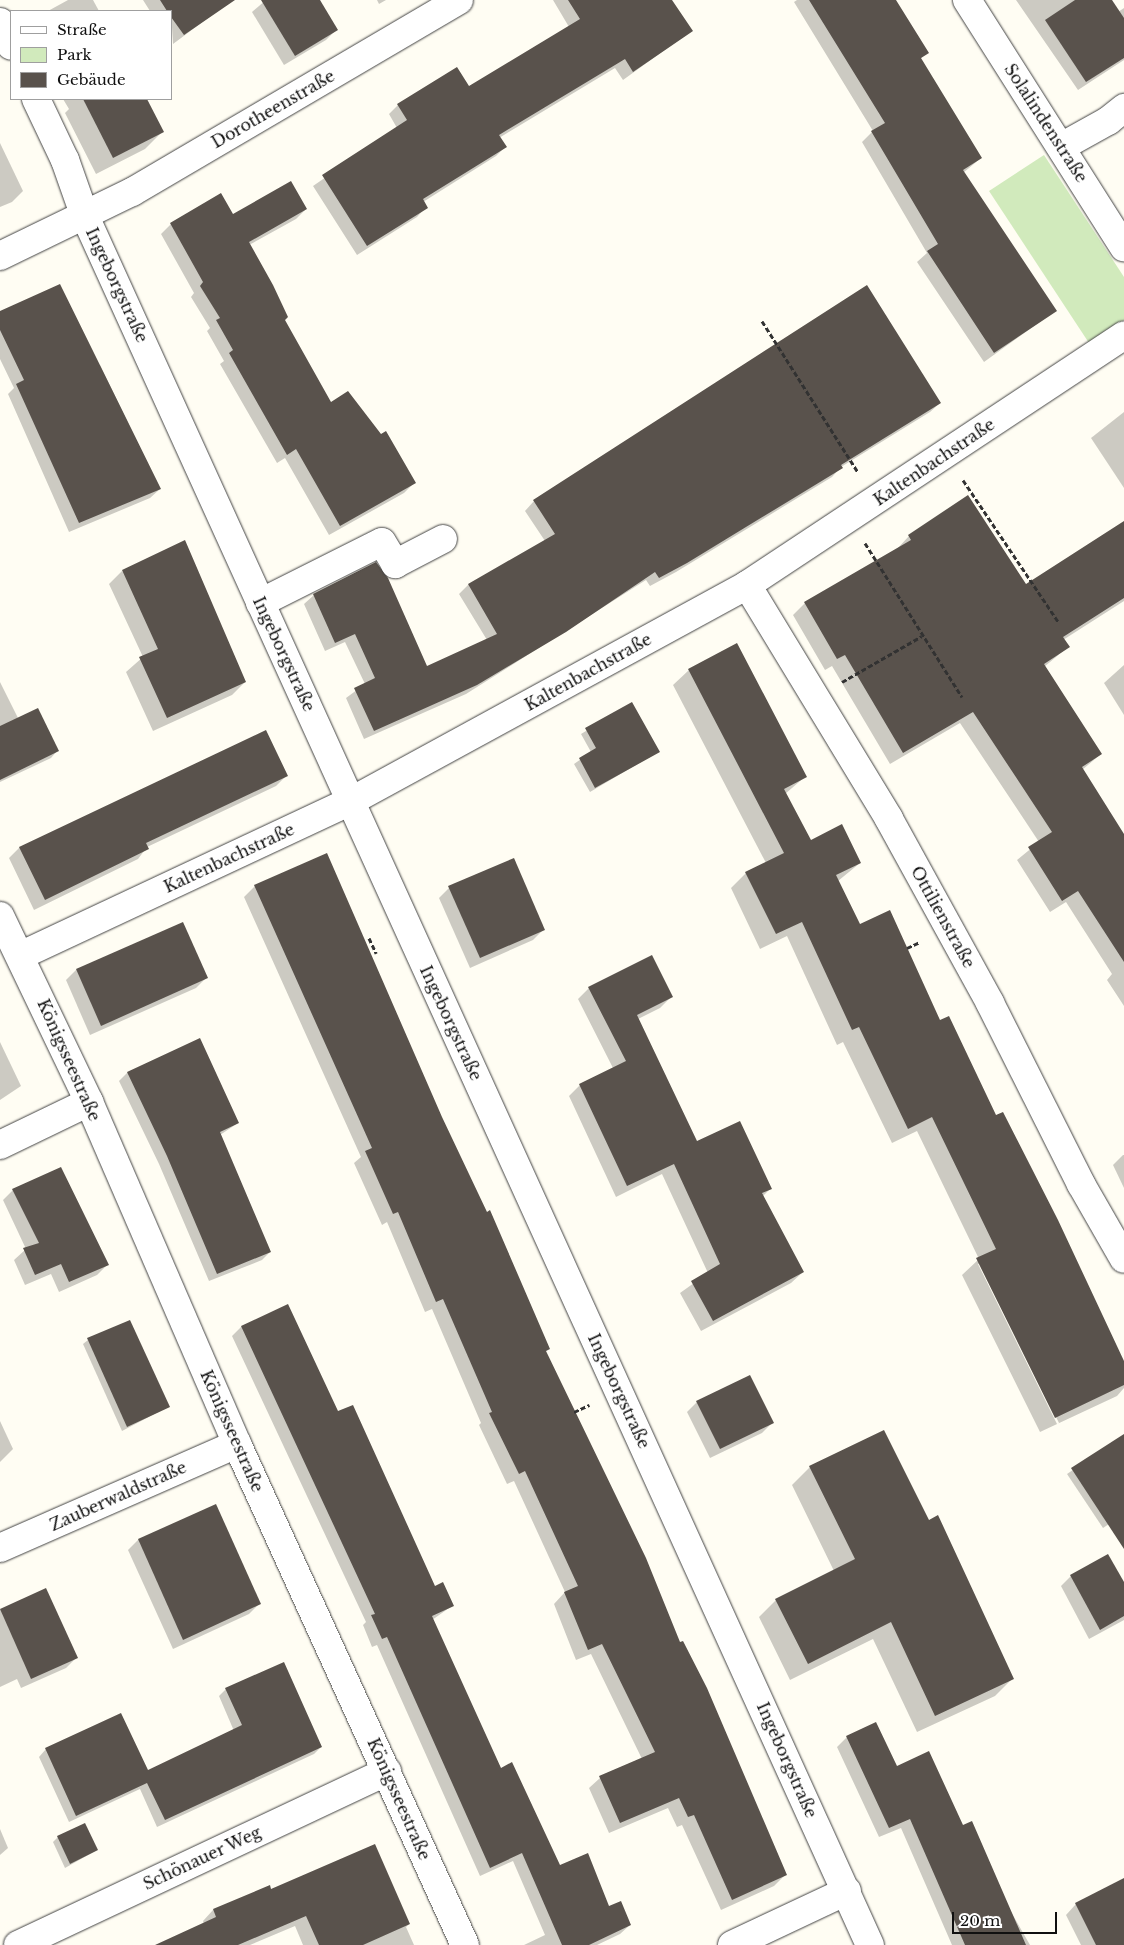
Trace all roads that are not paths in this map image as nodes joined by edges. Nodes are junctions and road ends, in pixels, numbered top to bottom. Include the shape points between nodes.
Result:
1 (459, 0) edge
2 (967, 0) edge
3 (0, 22) edge
4 (10, 44) edge
5 (36, 100) edge
6 (1124, 108) edge
7 (1061, 147) junction
8 (84, 214) junction
9 (1124, 247) edge
10 (0, 256) edge
11 (1124, 336) edge
12 (443, 539) dead end
13 (747, 585) junction
14 (260, 603) junction
15 (353, 800) junction
16 (0, 916) edge
17 (22, 956) junction
18 (89, 1102) junction
19 (0, 1145) edge
20 (1124, 1259) edge
21 (237, 1444) junction
22 (0, 1548) edge
23 (387, 1771) junction
24 (847, 1891) junction
25 (18, 1945) edge
26 (465, 1945) edge
27 (732, 1945) edge
28 (870, 1945) edge

1 - 8 street, Dorotheenstraße via 132,192
2 - 7 street, Solalindenstraße
3 - 4 street
5 - 8 street, Ingeborgstraße via 65,160
6 - 7 street via 1108,121
7 - 9 street, Solalindenstraße
8 - 10 street, Dorotheenstraße
8 - 14 street, Ingeborgstraße
11 - 13 street, Kaltenbachstraße
12 - 14 street via 395,564 382,542
13 - 15 street, Kaltenbachstraße
13 - 20 street, Ottilienstraße via 889,819 990,1003 1081,1184
14 - 15 street, Ingeborgstraße
15 - 17 street, Kaltenbachstraße
15 - 24 street, Ingeborgstraße via 405,922
16 - 17 street, Königsseestraße
17 - 18 street, Königsseestraße
18 - 19 street
18 - 21 street, Königsseestraße
21 - 22 street, Zauberwaldstraße
21 - 23 street, Königsseestraße
23 - 25 street, Schönauer Weg
23 - 26 street, Königsseestraße
24 - 27 street
24 - 28 street, Ingeborgstraße

